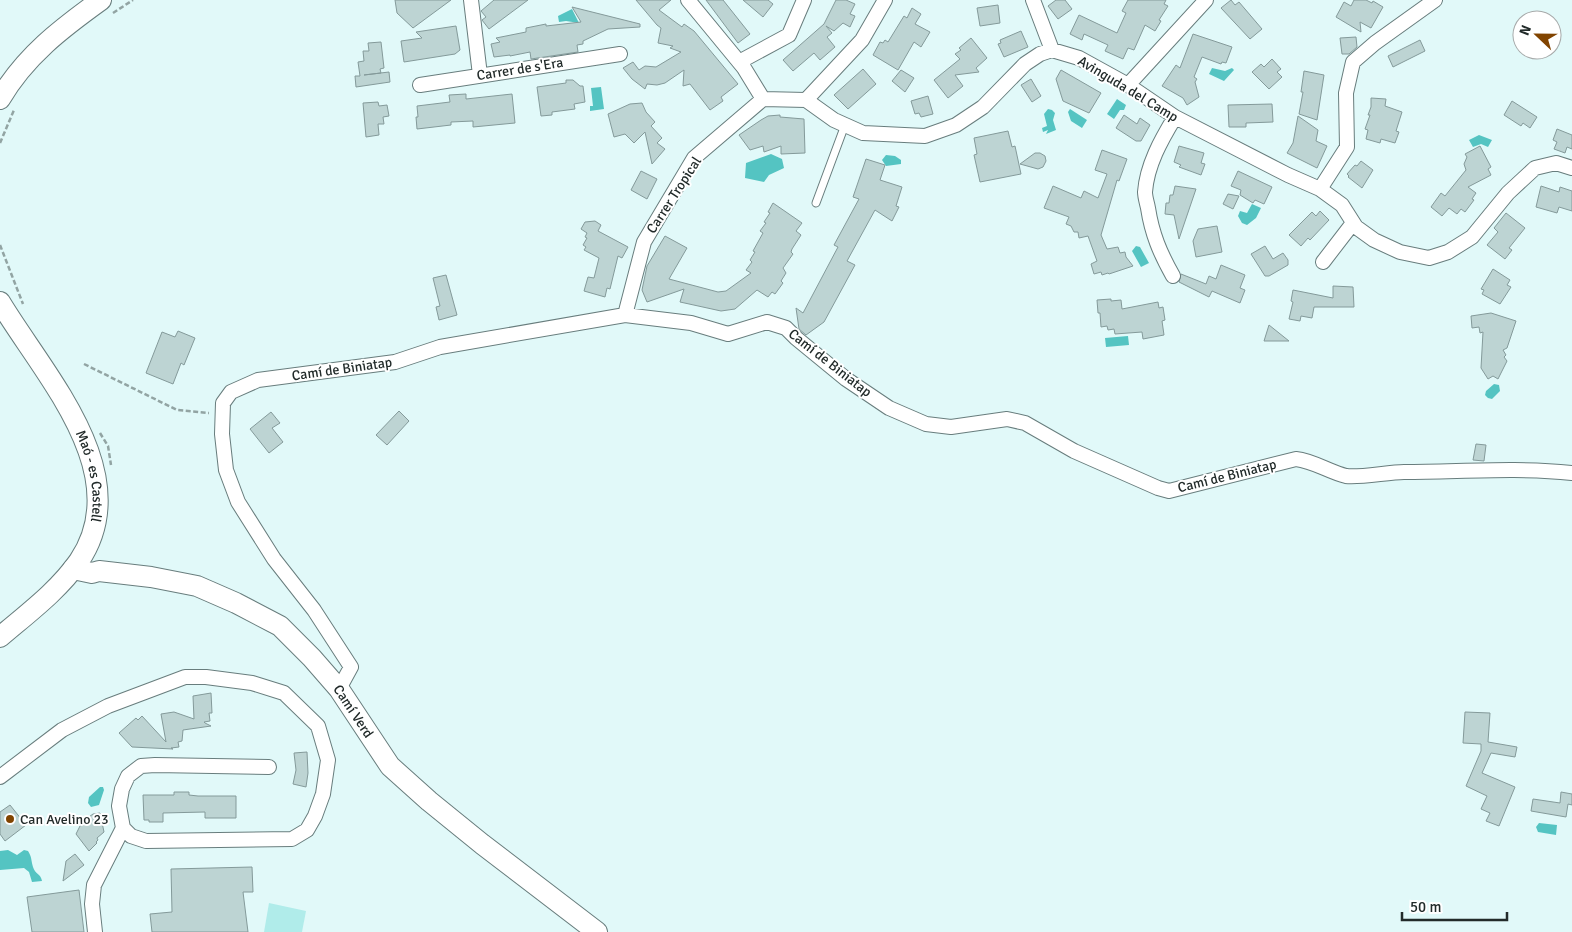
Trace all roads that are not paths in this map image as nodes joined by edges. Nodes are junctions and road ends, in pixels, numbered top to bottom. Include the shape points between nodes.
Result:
1 (471, 0) edge
2 (688, 0) edge
3 (804, 0) edge
4 (885, 0) edge
5 (1033, 0) edge
6 (1206, 0) edge
7 (1435, 0) edge
8 (104, 8) edge
9 (1052, 50) junction
10 (620, 54) dead end
11 (739, 62) junction
12 (480, 75) junction
13 (420, 85) dead end
14 (1128, 85) junction
15 (763, 99) junction
16 (806, 100) junction
17 (7, 103) edge
18 (1174, 117) junction
19 (845, 125) junction
20 (1572, 168) edge
21 (1320, 189) junction
22 (816, 203) dead end
23 (1353, 223) junction
24 (1323, 262) dead end
25 (1173, 276) dead end
26 (0, 302) edge
27 (625, 315) junction
28 (1572, 473) edge
29 (73, 569) junction
30 (0, 637) edge
31 (339, 689) junction
32 (269, 767) dead end
33 (0, 777) edge
34 (123, 828) junction
35 (95, 932) edge
36 (597, 932) edge

1 - 12 street
2 - 11 street
3 - 11 street via 789,34
4 - 16 street via 862,40
5 - 9 street
6 - 14 street
7 - 21 street via 1353,62 1346,93 1347,148
8 - 17 street via 70,23 44,44 16,75
9 - 14 street, Avinguda del Camp via 1079,58
9 - 19 street via 1025,64 983,107 956,125 925,136 863,133
10 - 12 street, Carrer de s'Era
11 - 15 street
12 - 13 street, Carrer de s'Era
14 - 18 street, Avinguda del Camp
15 - 16 street
15 - 27 street, Carrer Tropical via 694,158 644,242
16 - 19 street
18 - 21 street, Avinguda del Camp
18 - 25 street via 1160,142 1145,193 1151,229
19 - 22 lane
20 - 23 street, Avinguda del Camp via 1556,163 1535,168 1508,193 1472,237 1448,252 1430,258 1400,252 1374,240
21 - 23 street, Avinguda del Camp via 1342,205
23 - 24 street
26 - 29 street, Maó - es Castell via 75,421 94,466 98,496 95,520 88,544
27 - 28 street, Camí de Biniatap via 691,323 728,334 767,322 786,328 846,379 889,408 926,424 951,427 1007,419 1026,422 1074,451 1169,491 1296,459 1309,460 1347,476 1489,470
27 - 31 street, Camí de Biniatap via 440,346 395,362 258,380 231,392 224,403 223,414 226,470 238,502 351,666
29 - 30 street, Maó - es Castell via 45,599
29 - 31 street, Camí Verd via 197,586 236,603 280,626
31 - 36 street, Camí Verd via 390,766 482,844
32 - 34 street via 141,766 128,776 122,789 118,806
33 - 34 street via 62,730 108,706 185,677 252,683 284,693 318,726 328,760 323,794 307,830 292,839 146,841 131,836
34 - 35 street via 94,885

